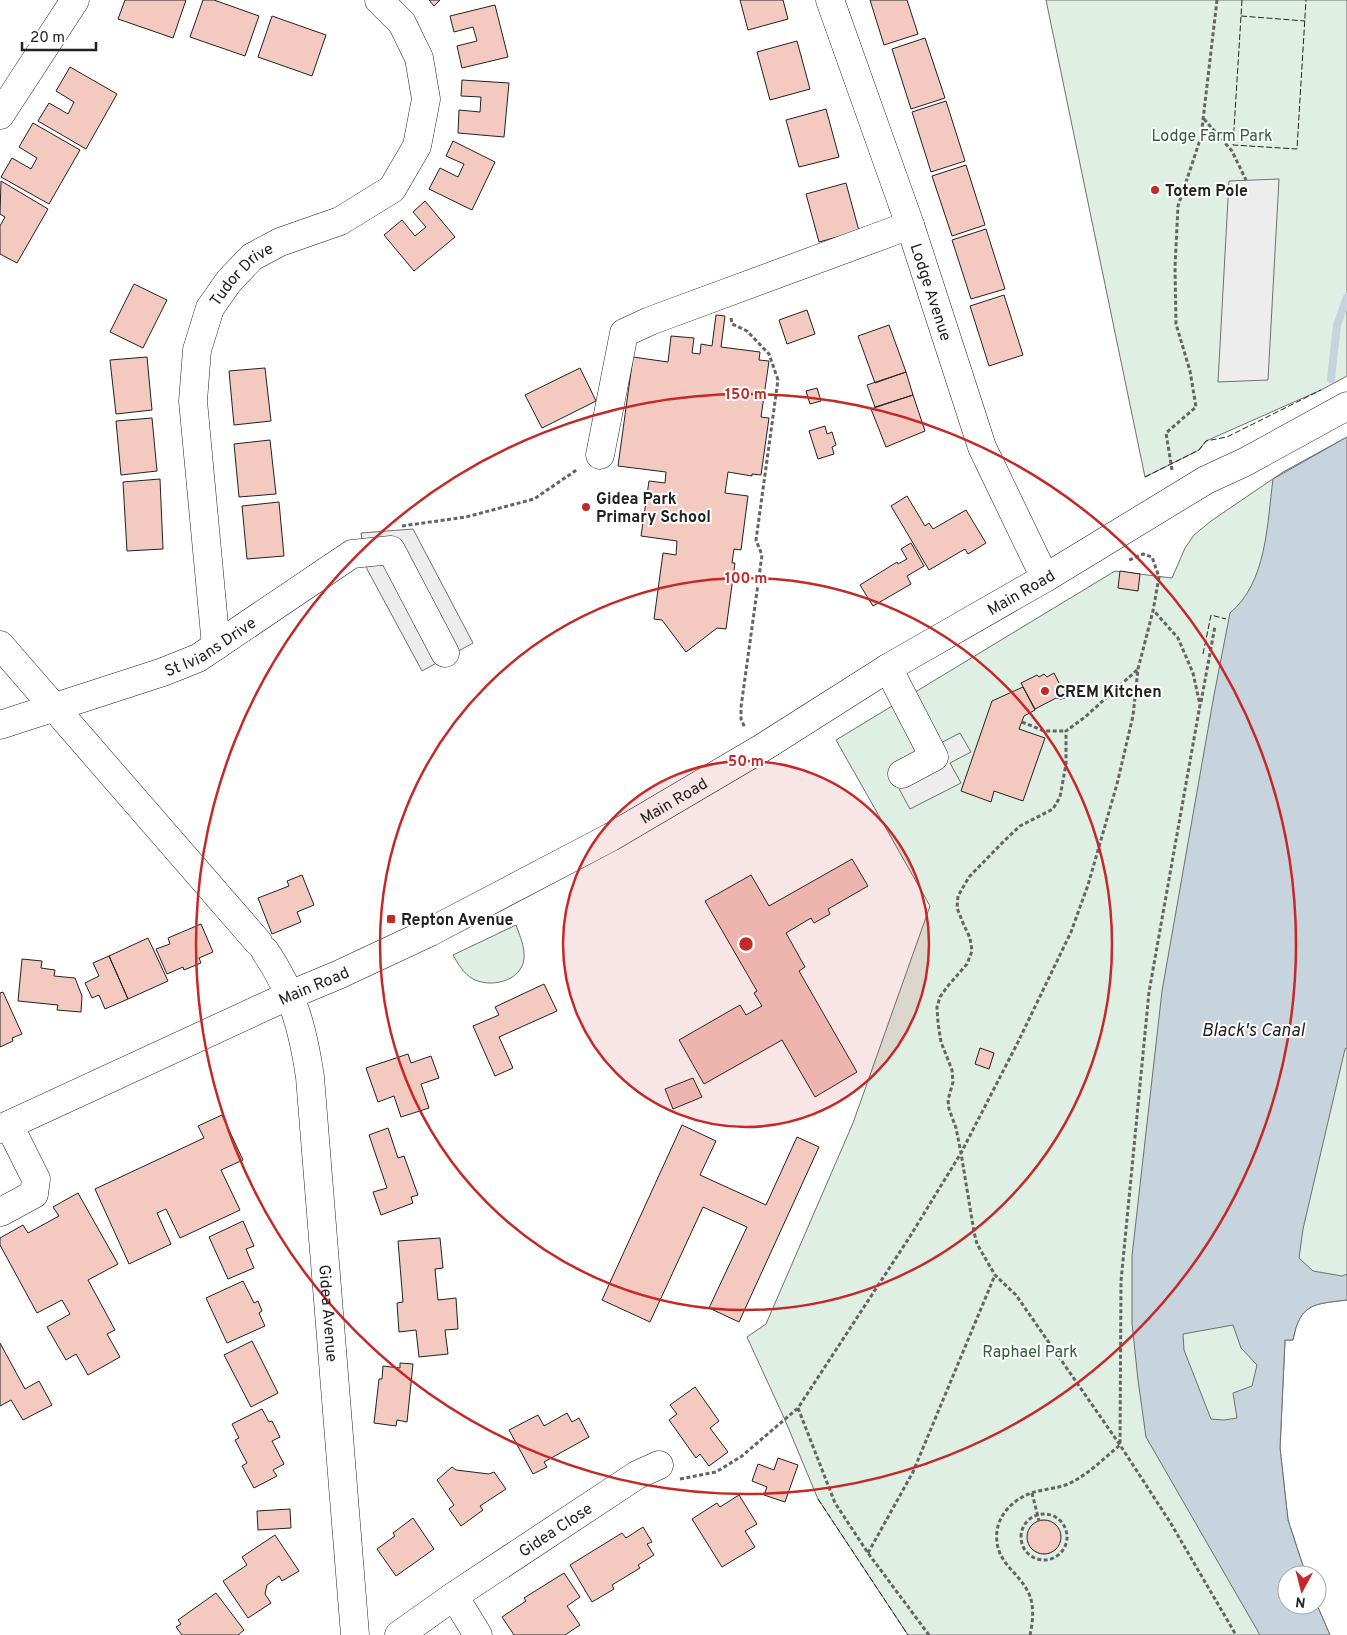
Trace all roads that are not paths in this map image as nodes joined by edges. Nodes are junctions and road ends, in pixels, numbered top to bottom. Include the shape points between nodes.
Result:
1 (75, 0) edge
2 (379, 0) edge
3 (830, 0) edge
4 (0, 115) edge
5 (910, 225) junction
6 (1347, 406) edge
7 (600, 455) road end
8 (1045, 578) junction
9 (0, 645) edge
10 (216, 646) junction
11 (445, 653) dead end
12 (888, 668) junction
13 (53, 707) junction
14 (0, 726) edge
15 (902, 774) dead end
16 (290, 994) junction
17 (4, 1127) edge
18 (1, 1212) dead end
19 (659, 1465) road end
20 (454, 1596) junction
21 (354, 1635) edge
22 (398, 1635) edge
23 (478, 1635) edge

1 - 4 street
2 - 10 street, Tudor Drive via 402,23 419,58 426,99 417,146 392,189 340,221 280,242 252,257 210,308 197,350 193,401
3 - 5 street, Lodge Avenue
5 - 7 street via 624,333
5 - 8 street, Lodge Avenue via 982,447
6 - 8 street, Main Road via 1206,480
8 - 12 street, Main Road
9 - 13 street
10 - 11 street, St Ivians Drive via 352,554 390,550
10 - 13 street, St Ivians Drive via 198,658 163,672
12 - 15 street via 934,757
12 - 16 street, Main Road via 762,748 611,837 430,932
13 - 14 street, St Ivians Drive
13 - 16 street via 261,947
16 - 17 street, Main Road
16 - 21 street, Gidea Avenue via 304,1039 310,1077
17 - 18 street via 36,1179 34,1194
19 - 20 street, Gidea Close via 637,1475
20 - 22 street, Gidea Close
20 - 23 street

